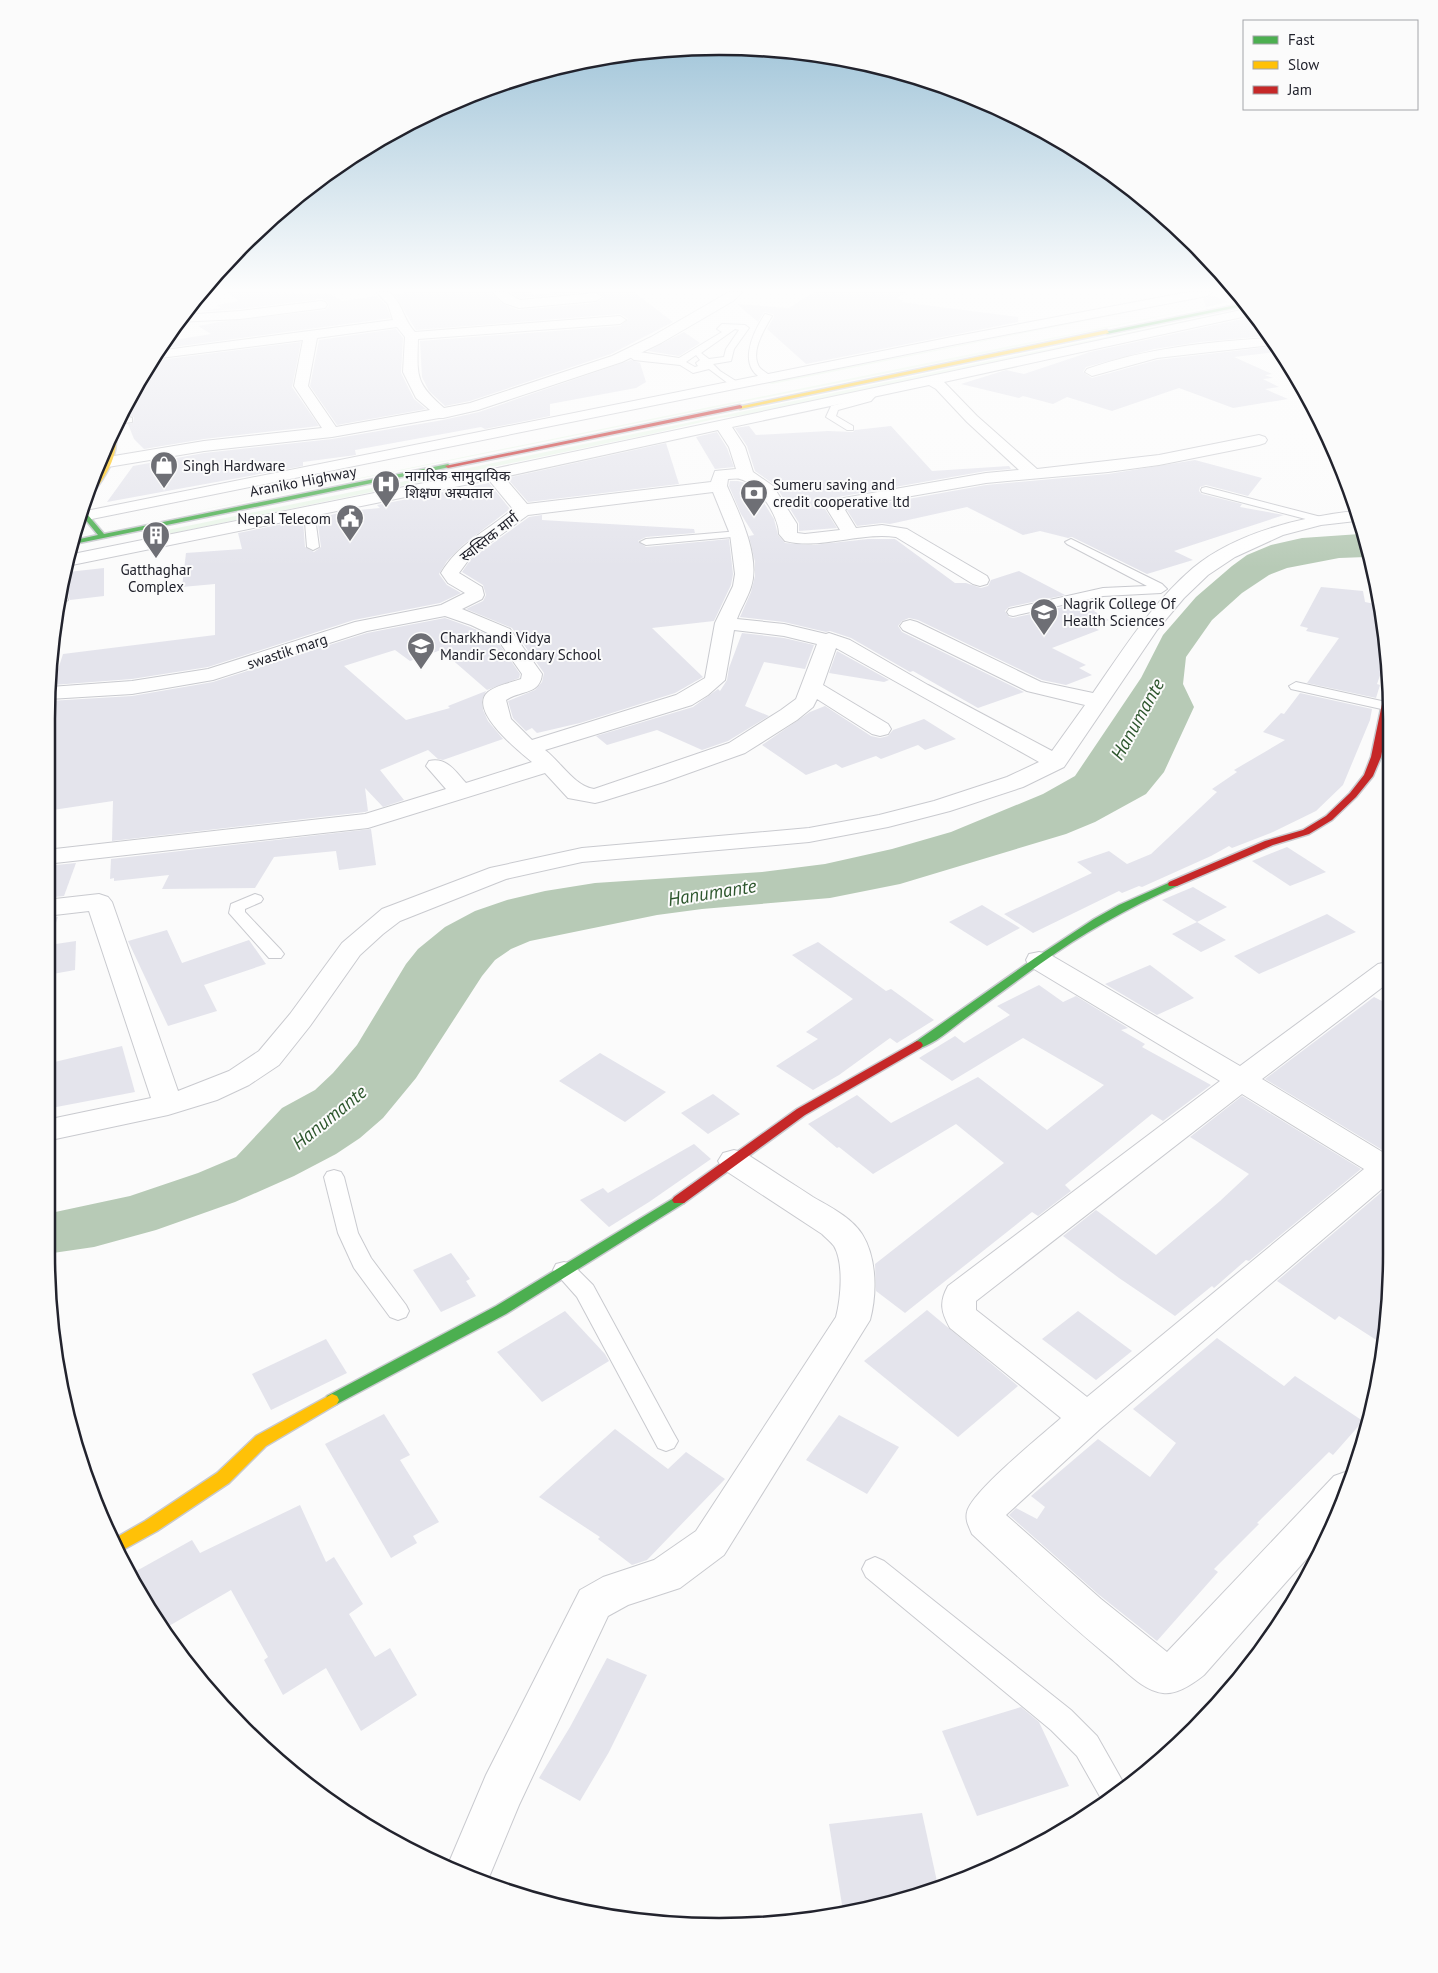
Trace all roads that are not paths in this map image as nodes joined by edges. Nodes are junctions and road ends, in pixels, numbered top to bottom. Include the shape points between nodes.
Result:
1 (302, 384) edge
2 (416, 384) edge
3 (542, 384) edge
4 (740, 384) edge
5 (787, 384) edge
6 (825, 384) edge
7 (912, 384) edge
8 (937, 384) edge
9 (736, 385) joint
10 (874, 392) junction
11 (443, 414) junction
12 (720, 425) junction
13 (850, 428) dead end
14 (332, 432) junction
15 (1259, 440) dead end
16 (116, 442) edge
17 (108, 462) junction
18 (493, 474) junction
19 (745, 474) junction
20 (1033, 474) junction
21 (719, 486) junction
22 (1206, 490) dead end
23 (309, 510) junction
24 (523, 510) junction
25 (1351, 516) edge
26 (1321, 520) junction
27 (91, 523) edge
28 (739, 534) junction
29 (851, 534) junction
30 (80, 541) edge
31 (646, 542) dead end
32 (1071, 542) dead end
33 (313, 547) dead end
34 (455, 564) joint
35 (980, 580) dead end
36 (1169, 591) junction
37 (446, 610) junction
38 (1013, 612) dead end
39 (725, 623) junction
40 (910, 626) dead end
41 (829, 639) junction
42 (1296, 686) dead end
43 (812, 687) junction
44 (56, 693) edge
45 (1098, 701) junction
46 (1383, 704) edge
47 (1383, 721) edge
48 (880, 729) dead end
49 (528, 748) junction
50 (1056, 762) junction
51 (549, 764) junction
52 (437, 766) dead end
53 (461, 791) junction
54 (55, 856) edge
55 (255, 899) dead end
56 (55, 907) edge
57 (275, 954) dead end
58 (1039, 960) junction
59 (1383, 974) edge
60 (1242, 1080) junction
61 (168, 1104) junction
62 (55, 1129) edge
63 (734, 1162) junction
64 (1383, 1163) edge
65 (1383, 1170) edge
66 (334, 1177) dead end
67 (564, 1270) junction
68 (398, 1311) dead end
69 (1087, 1418) junction
70 (666, 1441) dead end
71 (1334, 1502) edge
72 (121, 1543) edge
73 (874, 1569) dead end
74 (1112, 1789) edge
75 (470, 1869) edge

1 - 14 street
2 - 11 street via 421,395
3 - 11 street
4 - 9 street
5 - 27 main road, Araniko Highway
6 - 27 main road, Araniko Highway
7 - 10 street
8 - 20 street
9 - 27 street
10 - 12 street
10 - 13 lane via 868,399 834,408 831,417
11 - 14 street
12 - 18 street
12 - 19 street via 736,442
14 - 17 street via 204,446
15 - 20 street via 1159,460
16 - 17 main road
17 - 27 main road
18 - 23 street
18 - 24 street
19 - 21 street via 721,474
19 - 29 street via 767,490 788,524 791,537 805,539
20 - 29 street via 986,478 844,503 836,508
21 - 24 street
21 - 28 street
22 - 26 lane
23 - 27 street
23 - 33 lane
24 - 34 street, स्वस्तिक मार्ग via 486,536
25 - 26 street
26 - 36 street via 1255,539
27 - 30 street
28 - 31 lane
28 - 39 street via 743,580
29 - 35 street via 882,530 901,533
32 - 36 lane
34 - 37 street, swastik marg via 450,573 475,591 475,595
36 - 38 lane via 1103,592
36 - 45 street via 1150,626
37 - 44 street, swastik marg via 362,626 189,680 120,690
37 - 49 street via 503,634 532,674 531,682 495,697 494,706 507,729
39 - 41 street
39 - 49 street via 714,680 701,691 673,704
40 - 45 street via 1034,687
41 - 43 street
41 - 50 street via 844,644
42 - 46 lane
43 - 48 street
43 - 51 street via 805,702 790,716 737,748 595,796 576,793
45 - 50 street
47 - 58 main road via 1376,757 1368,776 1329,818 1306,832 1269,843 1122,907
49 - 51 street
50 - 61 street via 1006,785 880,822 809,835 582,855 499,873 440,895 392,916 351,949 269,1058 206,1093
51 - 53 street
52 - 53 street
53 - 54 street via 368,821
55 - 57 lane via 237,908 237,913
56 - 61 street via 99,902
58 - 60 street
58 - 63 main road via 938,1033 801,1112
59 - 60 street
60 - 64 street
60 - 69 street via 960,1295 958,1308 962,1318
61 - 62 street
63 - 67 main road via 661,1212
63 - 75 street via 834,1226 849,1241 857,1271 857,1304 853,1320 710,1542 666,1575 617,1590 594,1603 502,1792
65 - 69 street
66 - 68 lane via 348,1233 362,1262
67 - 70 lane via 585,1291
67 - 72 main road via 502,1310 261,1441 223,1478
69 - 71 street via 991,1504 986,1512 986,1522 1086,1612 1161,1673 1169,1674 1189,1661
73 - 74 lane via 1061,1720 1087,1746

